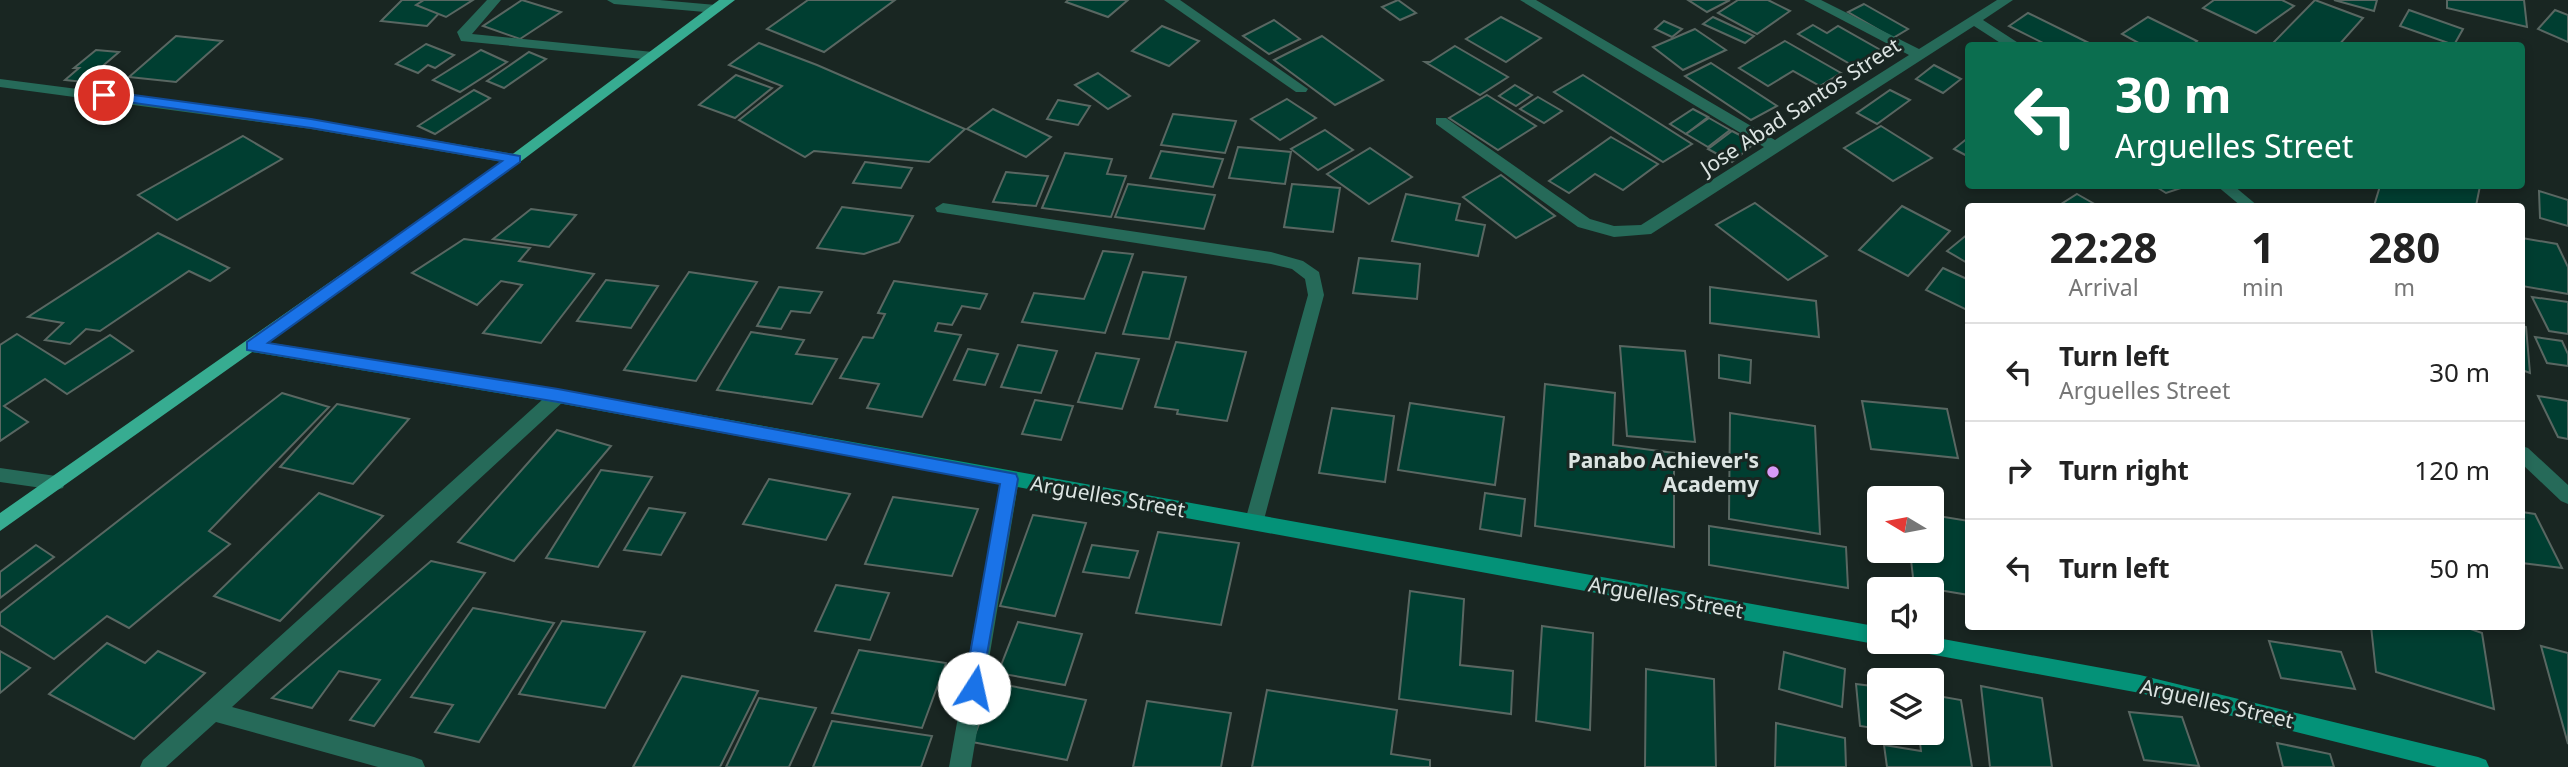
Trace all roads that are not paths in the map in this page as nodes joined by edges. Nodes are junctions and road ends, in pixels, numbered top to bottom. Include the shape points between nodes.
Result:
1 (494, 0) edge
2 (614, 0) edge
3 (1171, 0) edge
4 (1527, 0) edge
5 (1811, 0) edge
6 (2006, 0) edge
7 (722, 4) edge
8 (1973, 20) junction
9 (2009, 42) edge
10 (1919, 55) junction
11 (653, 56) junction
12 (0, 83) edge
13 (1301, 89) dead end
14 (1441, 121) dead end
15 (1777, 148) junction
16 (515, 159) junction
17 (2229, 189) edge
18 (2246, 203) edge
19 (943, 208) dead end
20 (253, 346) junction
21 (558, 396) junction
22 (2525, 456) edge
23 (0, 475) edge
24 (1010, 479) junction
25 (56, 483) junction
26 (2568, 496) edge
27 (1255, 521) junction
28 (0, 523) edge
29 (1867, 634) edge
30 (1944, 648) edge
31 (212, 711) junction
32 (151, 767) edge
33 (414, 767) edge
34 (960, 767) edge
35 (2478, 767) edge

1 - 11 street via 462,35
2 - 7 street
3 - 13 street
4 - 15 street
5 - 10 street
6 - 8 street, Jose Abad Santos Street
7 - 11 main road
8 - 9 street
8 - 10 street, Jose Abad Santos Street
10 - 15 street, Jose Abad Santos Street
11 - 16 main road
12 - 16 street via 311,124
14 - 15 street, Jose Abad Santos Street via 1584,223 1611,232 1644,230
16 - 20 main road
17 - 18 street
19 - 27 street via 1271,258 1297,265 1313,276 1316,295
20 - 21 street, Arguelles Street
20 - 25 main road
21 - 24 street, Arguelles Street
21 - 31 street
22 - 26 street
23 - 25 street
24 - 27 street, Arguelles Street
24 - 34 street
25 - 28 main road
27 - 29 street, Arguelles Street
30 - 35 street, Arguelles Street via 2140,684
31 - 32 street
31 - 33 street

